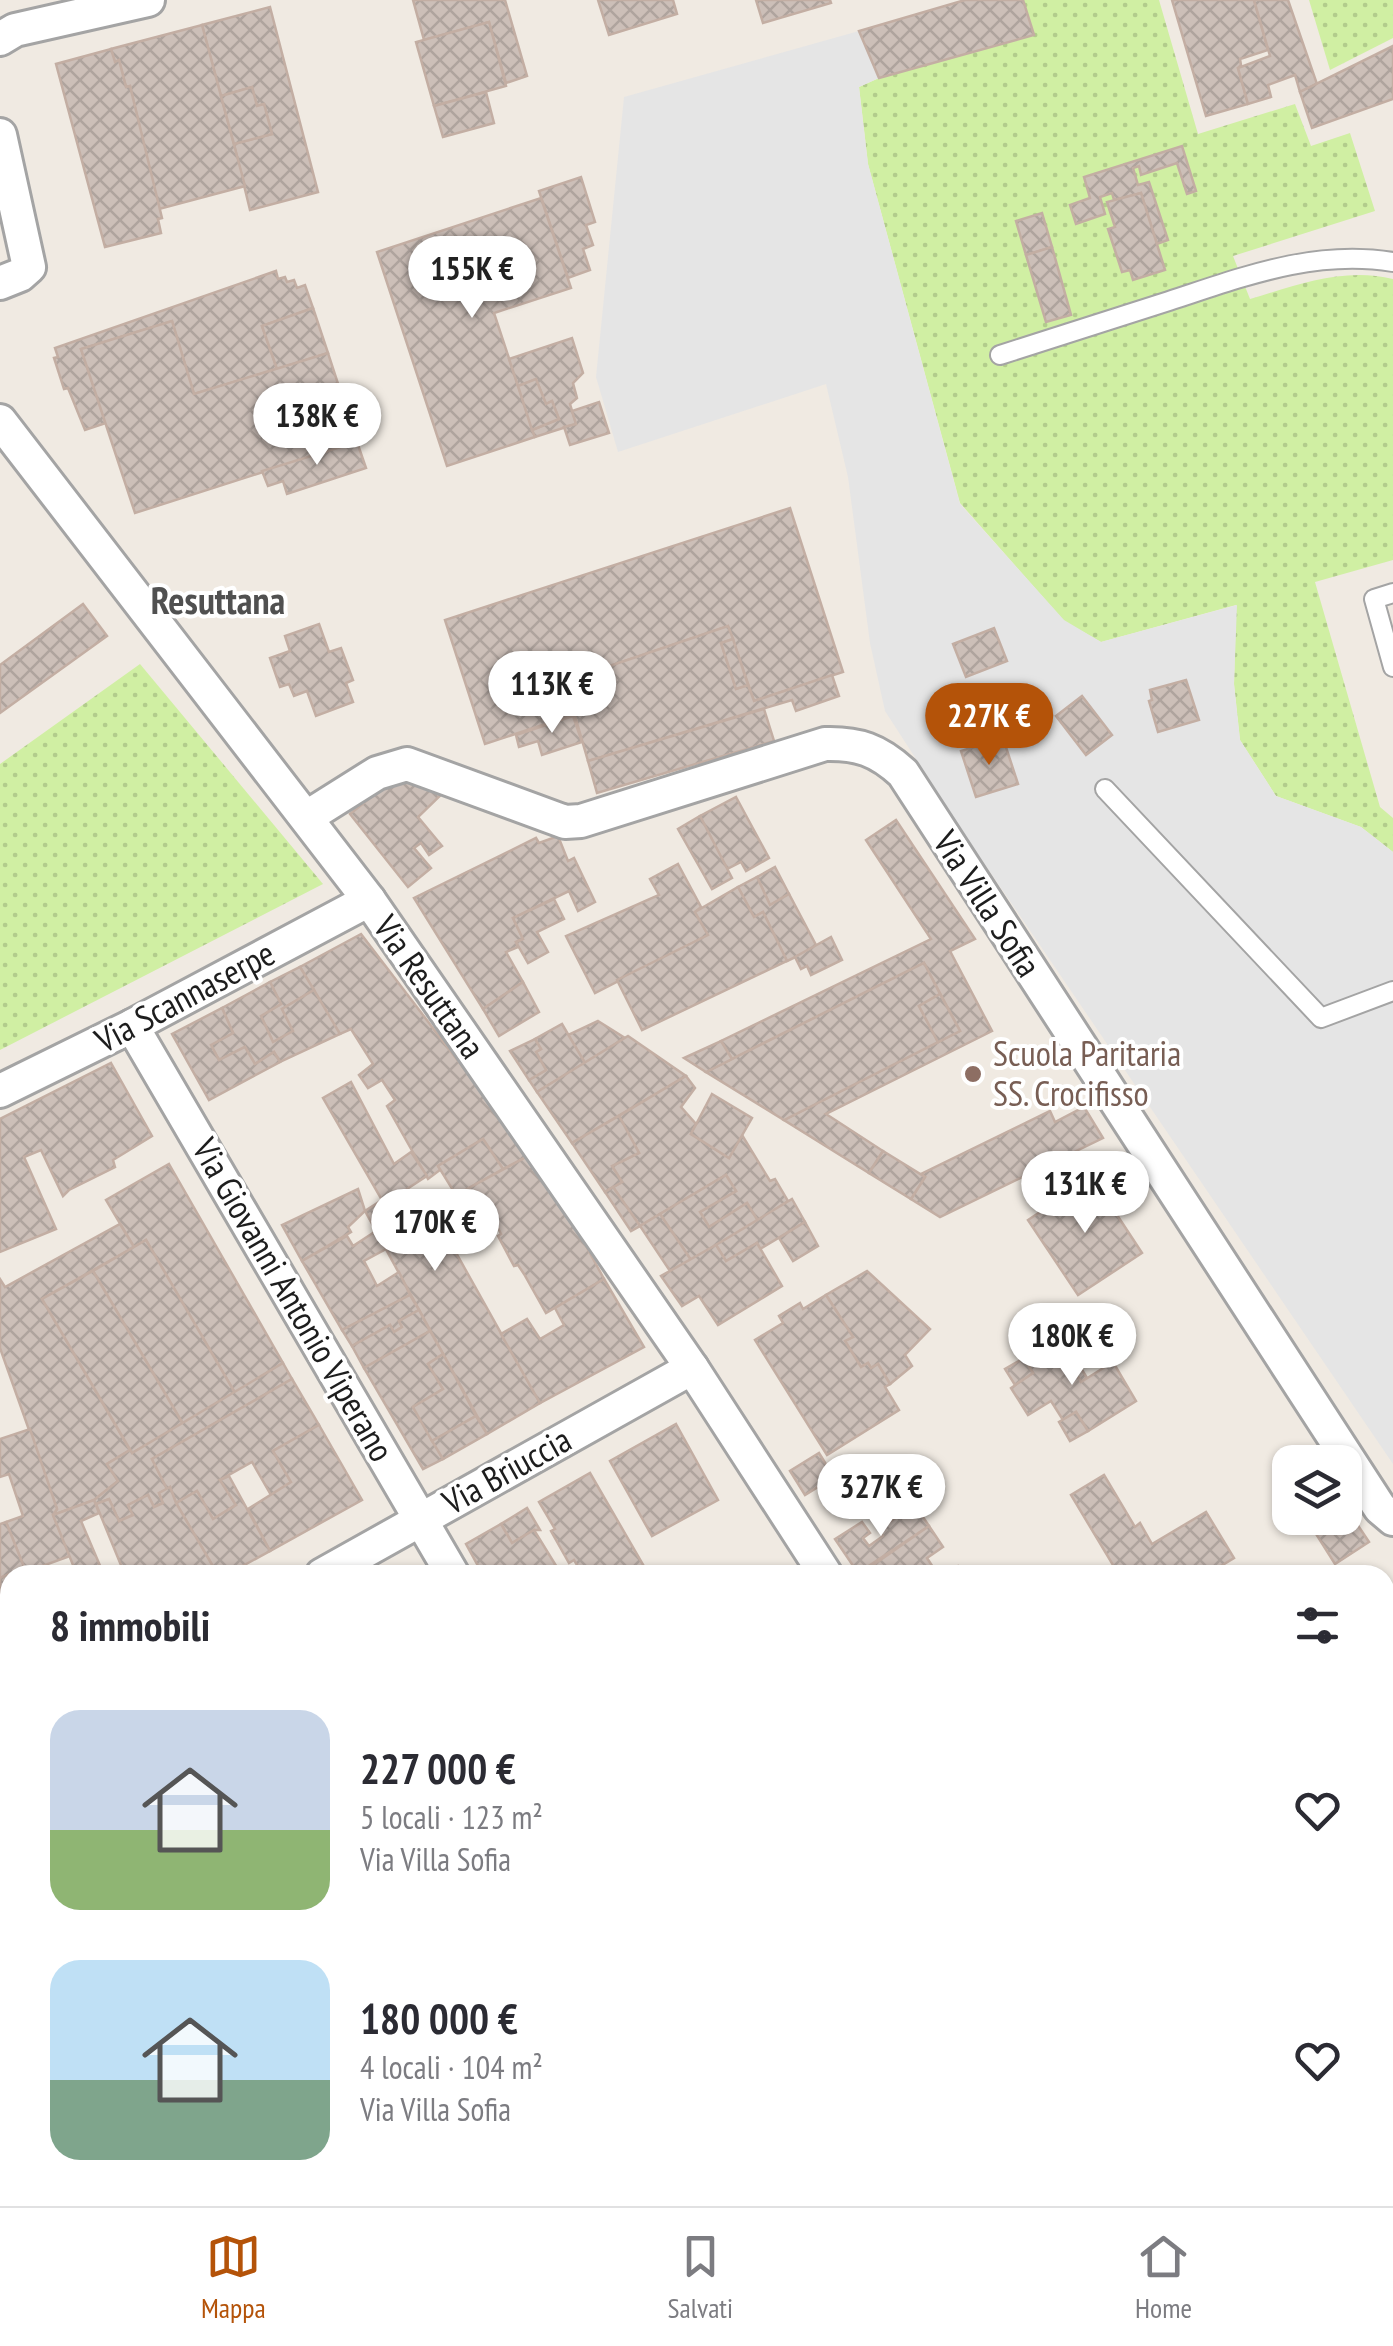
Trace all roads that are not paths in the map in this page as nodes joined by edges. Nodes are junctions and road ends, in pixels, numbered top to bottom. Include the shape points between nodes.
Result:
1 (148, 0) edge
2 (0, 38) edge
3 (0, 135) edge
4 (1393, 262) edge
5 (0, 283) edge
6 (1000, 355) dead end
7 (0, 421) edge
8 (1393, 594) edge
9 (1393, 667) edge
10 (1105, 790) dead end
11 (307, 817) junction
12 (369, 900) junction
13 (1393, 992) edge
14 (132, 1026) junction
15 (0, 1091) edge
16 (692, 1368) junction
17 (422, 1519) junction
18 (1393, 1520) edge
19 (340, 1565) edge
20 (447, 1565) edge
21 (820, 1565) edge

1 - 2 street
3 - 5 street via 29,267
4 - 6 lane via 1305,261
7 - 11 street, Via Resuttana
8 - 9 lane via 1374,599
10 - 13 lane via 1321,1018
11 - 12 street, Via Resuttana
11 - 18 street, Via Villa Sofia via 377,773 408,764 565,822 581,822 825,744 866,747 885,756 903,773 1198,1232
12 - 14 street, Via Scannaserpe
12 - 16 street, Via Resuttana
14 - 15 street, Via Scannaserpe
14 - 17 street, Via Giovanni Antonio Viperano
16 - 17 street, Via Briuccia
16 - 21 street, Via Resuttana
17 - 19 street, Via Briuccia
17 - 20 street, Via Giovanni Antonio Viperano

